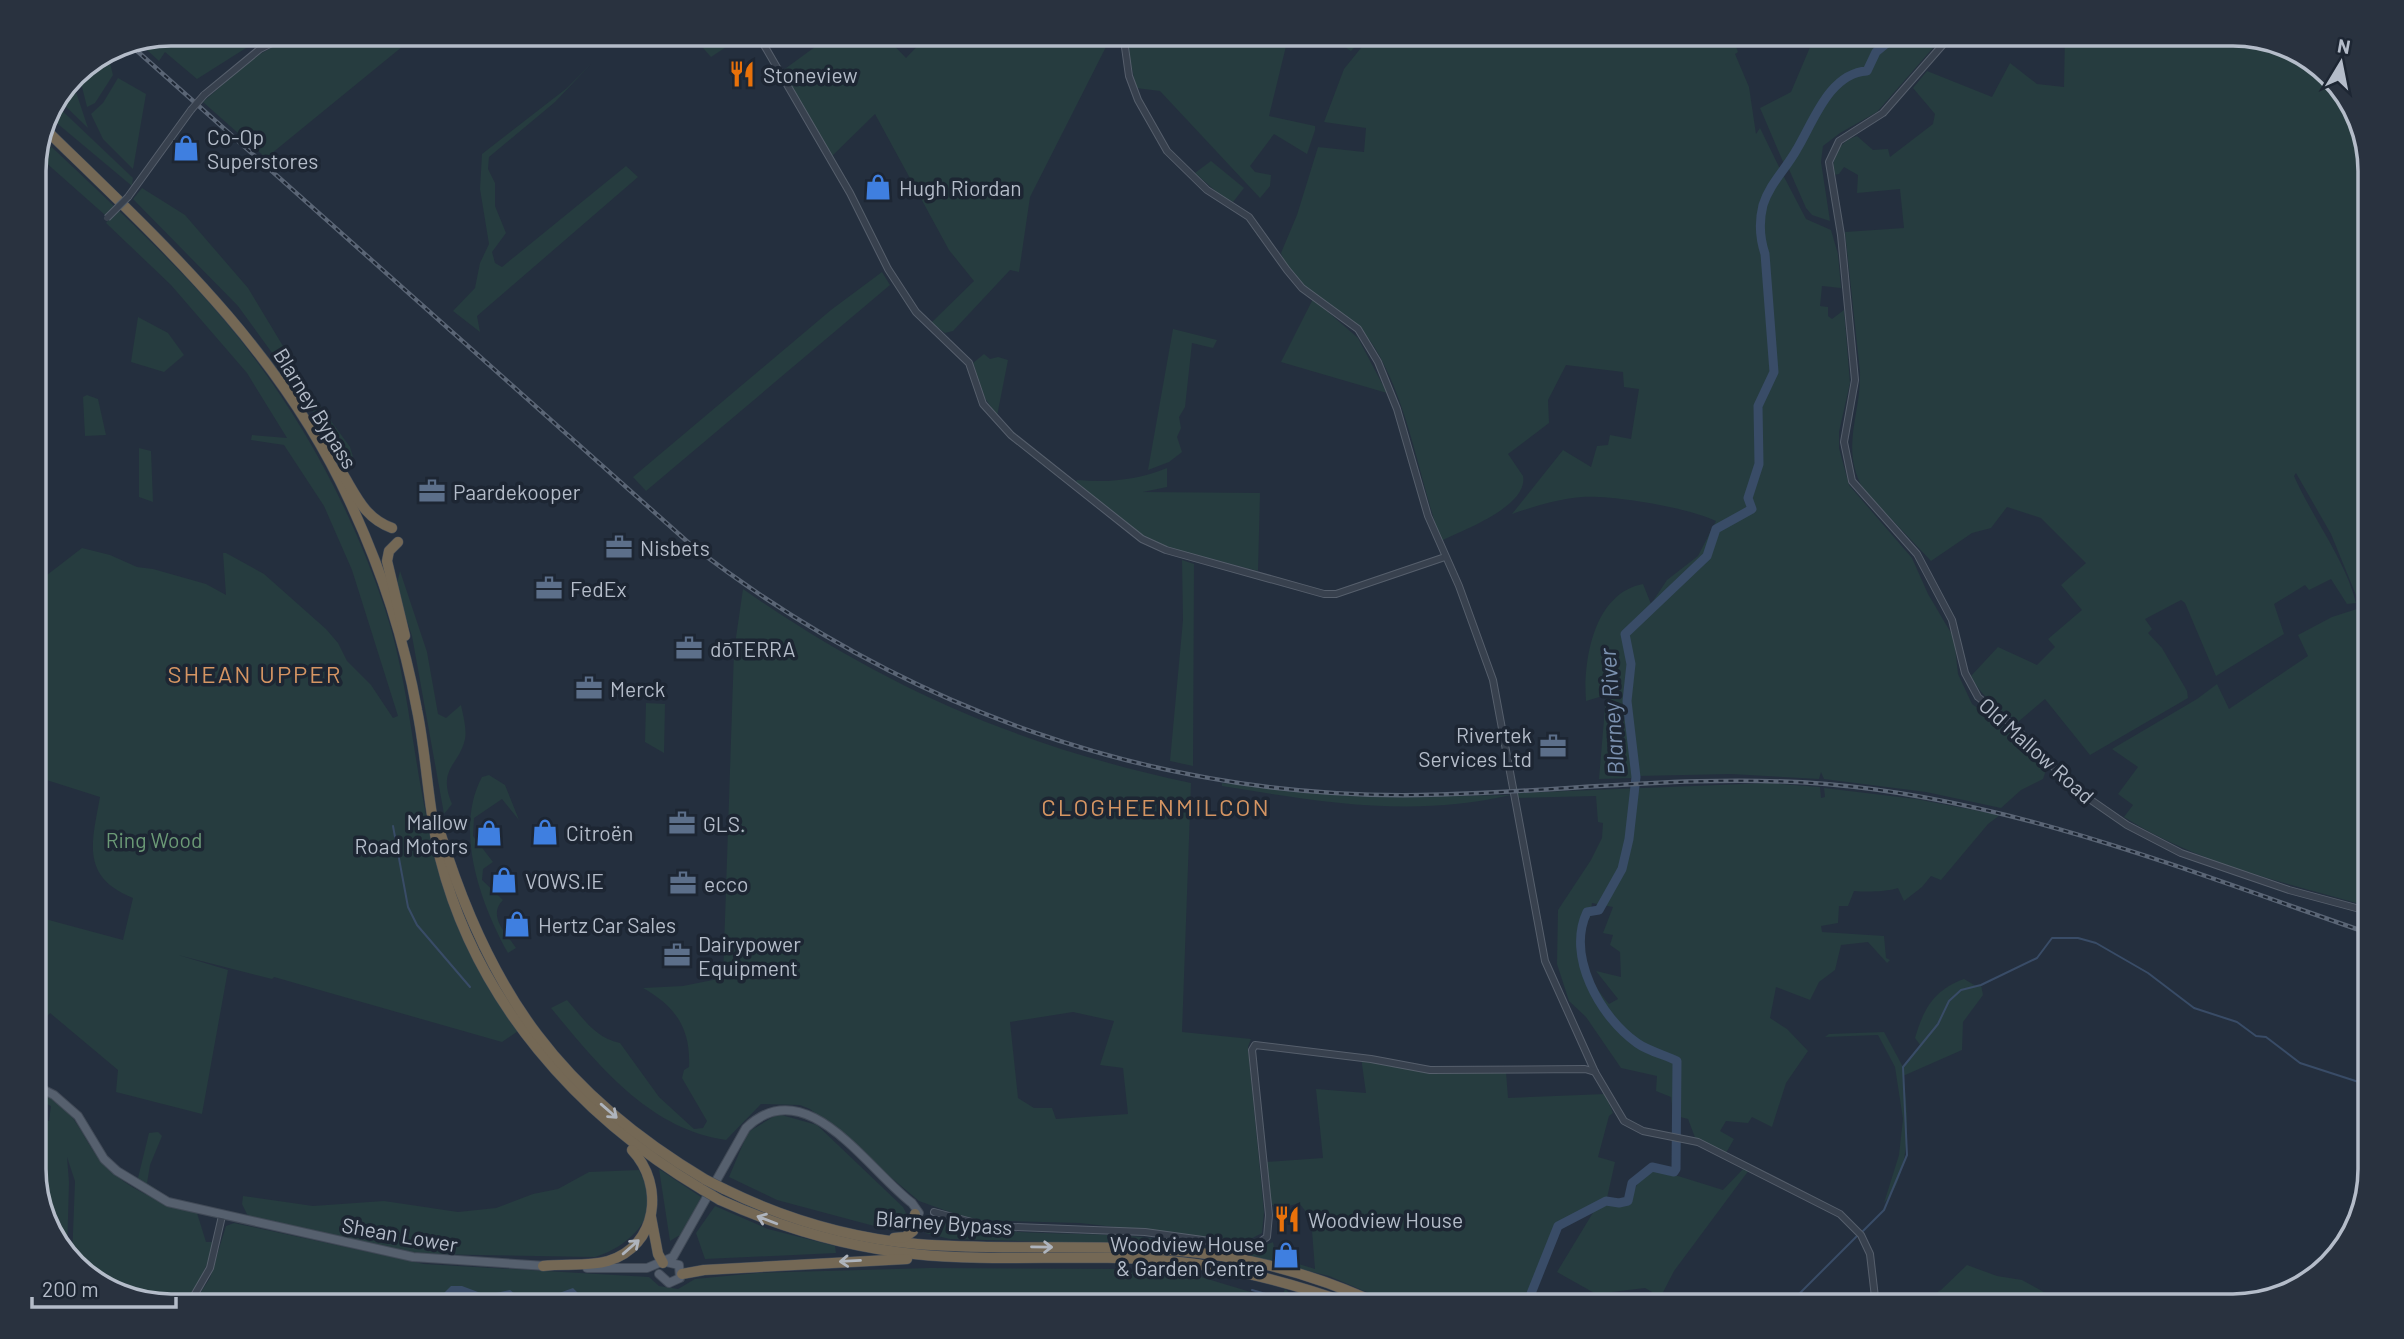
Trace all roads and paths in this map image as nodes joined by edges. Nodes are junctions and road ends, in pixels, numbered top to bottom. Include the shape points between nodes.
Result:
1 (266, 46) edge
2 (765, 46) edge
3 (1125, 46) edge
4 (1942, 46) edge
5 (51, 135) edge
6 (107, 218) dead end
7 (297, 407) junction
8 (391, 528) dead end
9 (398, 542) dead end
10 (1445, 557) junction
11 (407, 667) junction
12 (433, 809) junction
13 (2358, 908) edge
14 (1595, 1072) junction
15 (46, 1091) edge
16 (584, 1103) junction
17 (704, 1185) junction
18 (722, 1194) junction
19 (934, 1212) dead end
20 (917, 1213) junction
21 (222, 1216) junction
22 (651, 1217) junction
23 (687, 1237) junction
24 (869, 1237) junction
25 (950, 1245) junction
26 (967, 1258) junction
27 (664, 1263) junction
28 (543, 1266) junction
29 (616, 1269) junction
30 (680, 1270) junction
31 (659, 1274) junction
32 (195, 1294) edge
33 (1322, 1294) edge
34 (1351, 1294) edge
35 (1875, 1294) edge

1 - 6 street, bridge via 191,110 128,197
2 - 10 street via 850,193 888,269 916,312 969,363 983,404 1011,435 1142,538 1166,550 1324,594 1336,594
3 - 10 street via 1138,100 1167,151 1207,190 1249,217 1302,288 1335,309 1368,343 1397,409 1428,516
4 - 13 street, Old Mallow Road via 1893,104 1839,141 1829,162 1854,367 1844,442 1852,481 1917,554 1952,621 1965,673 1978,697 2014,726 2075,789 2127,825 2181,853
5 - 7 highway, Blarney Bypass via 187,267 257,349
7 - 8 highway via 325,443 366,513
7 - 11 highway, Blarney Bypass via 360,524 391,606
9 - 11 highway via 387,561 410,654
10 - 14 street via 1493,680 1545,961
11 - 12 highway, Blarney Bypass
12 - 16 highway, Blarney Bypass via 439,855 469,938 504,1005
12 -> 17 highway, Blarney Bypass via 479,941 533,1030 610,1113
14 - 19 street via 1430,1070 1255,1045 1269,1215 1267,1237 1253,1247 1145,1232 986,1226
14 - 35 street via 1616,1110 1632,1127 1682,1137 1834,1210 1859,1233 1870,1254
15 - 21 main road, Shean Lower via 75,1113 104,1159 126,1178 168,1202
16 - 17 highway, Blarney Bypass via 638,1149
16 - 22 highway via 643,1162 654,1195
17 - 18 highway, Blarney Bypass, bridge
18 - 24 highway, Blarney Bypass via 806,1223
26 -> 18 highway, Blarney Bypass via 847,1244 786,1227
20 - 23 main road via 822,1121 782,1109 761,1116 746,1128
20 - 24 highway via 908,1235
20 - 25 highway via 924,1237
21 - 28 main road, Shean Lower via 427,1260
21 - 32 street via 210,1268
22 - 27 highway
28 -> 22 highway via 611,1260 640,1239
23 - 27 main road via 676,1255
23 - 30 main road
24 - 25 highway, Blarney Bypass
25 -> 34 highway, Blarney Bypass via 1216,1255 1284,1269
26 -> 30 highway
26 - 33 highway, Blarney Bypass via 1170,1261 1220,1267
27 - 29 main road, Shean Lower
27 - 30 main road, Shean Lower
27 - 31 main road
28 - 29 main road, Shean Lower
29 - 31 main road, Shean Lower
30 - 31 main road, Shean Lower via 678,1280 669,1283

